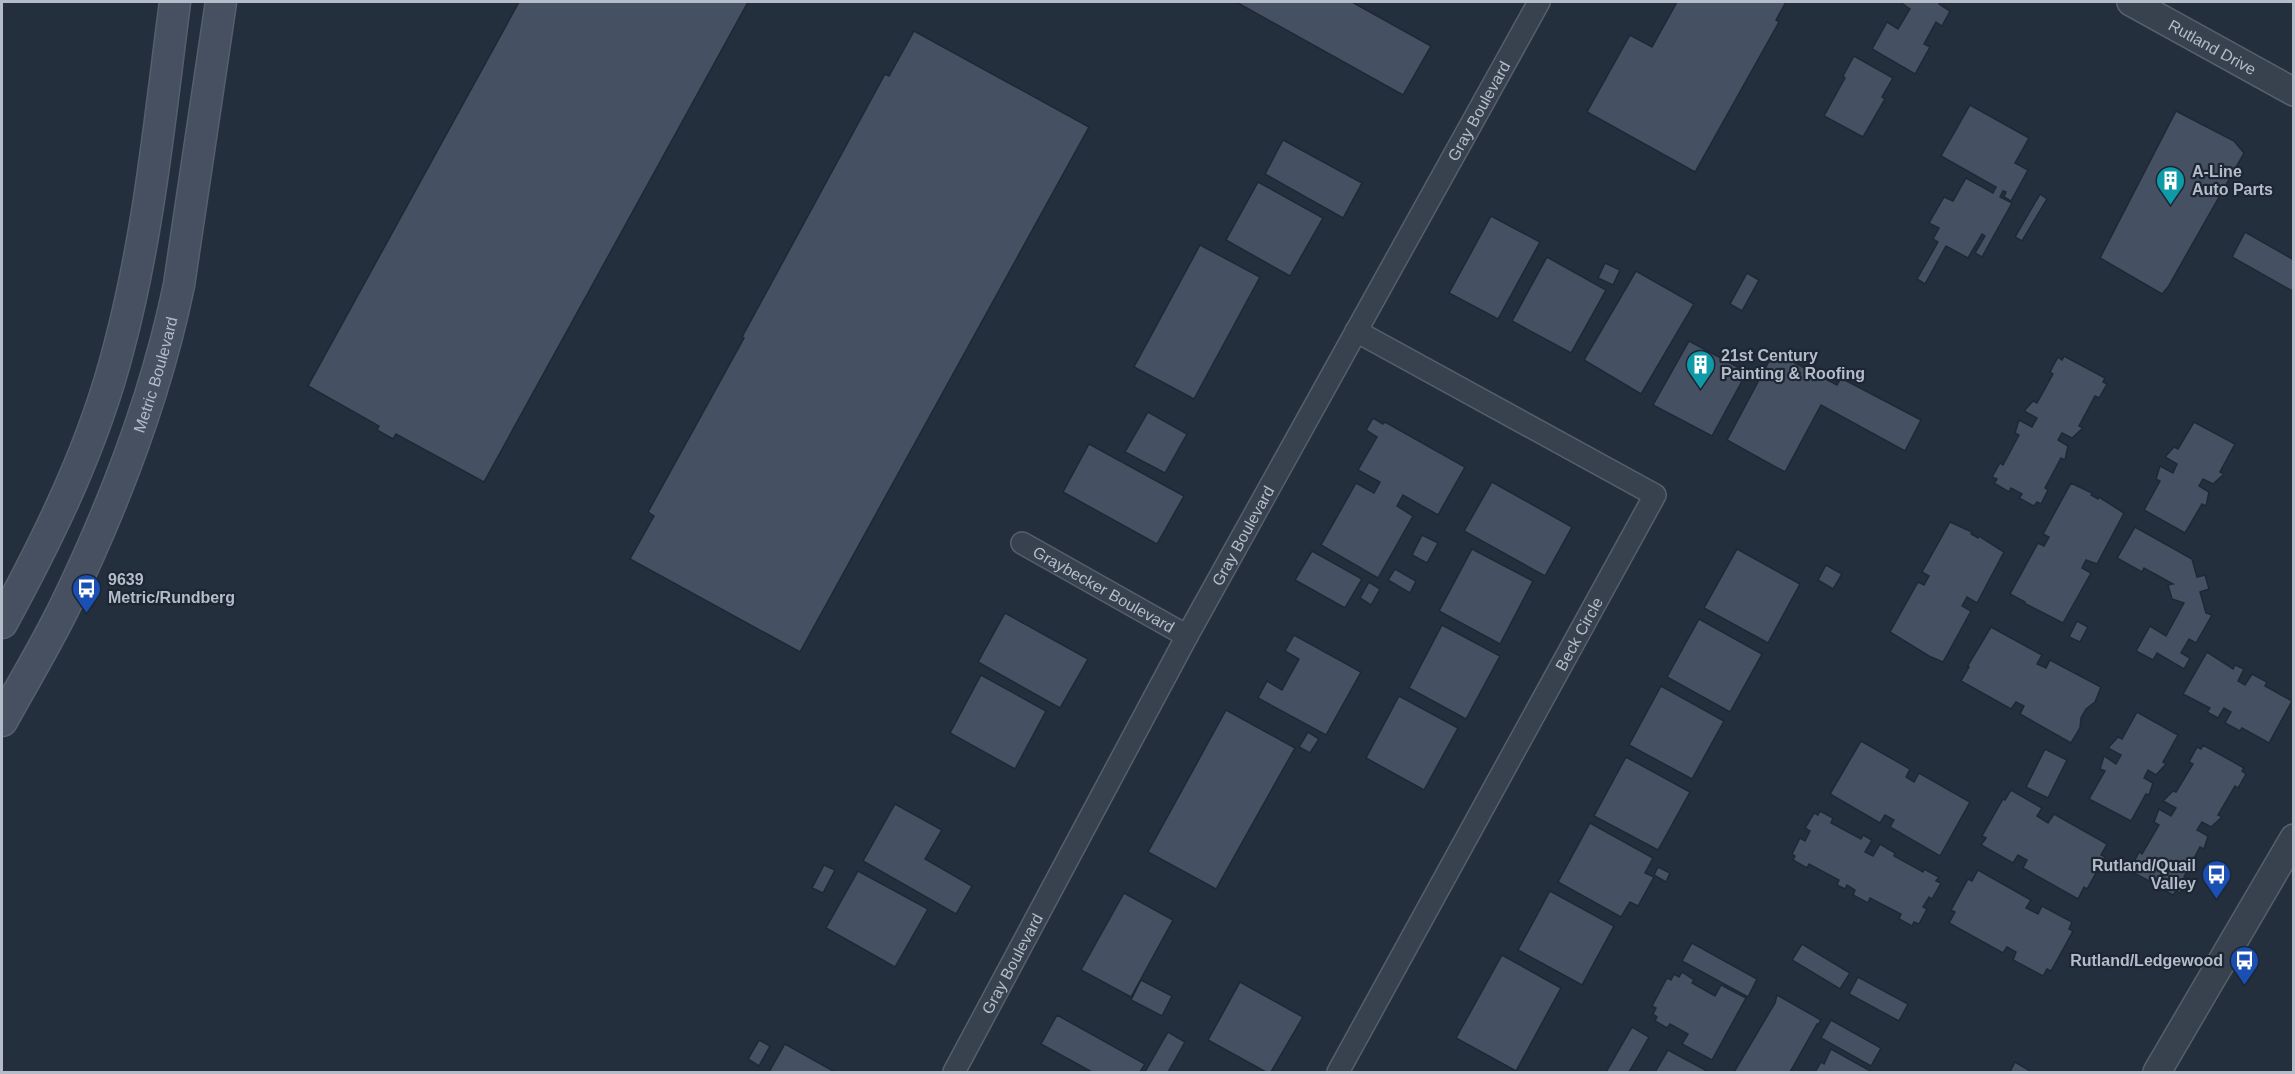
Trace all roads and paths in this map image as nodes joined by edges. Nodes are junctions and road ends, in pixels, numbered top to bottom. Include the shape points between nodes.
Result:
1 (175, 2) edge
2 (221, 2) edge
3 (1539, 2) edge
4 (2131, 2) edge
5 (2294, 92) edge
6 (1356, 331) junction
7 (108, 383) junction
8 (150, 394) junction
9 (1022, 543) dead end
10 (2, 623) edge
11 (1187, 636) junction
12 (2, 721) edge
13 (2294, 838) edge
14 (954, 1072) edge
15 (1338, 1072) edge
16 (2157, 1072) edge

1 - 7 main road via 135,282
2 - 8 main road, Metric Boulevard via 178,285
3 - 6 street, Gray Boulevard
4 - 5 street, Rutland Drive
6 - 11 street, Gray Boulevard
6 - 15 street, Beck Circle via 1654,495
7 - 8 main road
7 - 10 main road via 61,510
8 - 12 main road, Metric Boulevard via 104,522 64,608
9 - 11 street, Graybecker Boulevard
11 - 14 street, Gray Boulevard
13 - 16 street

